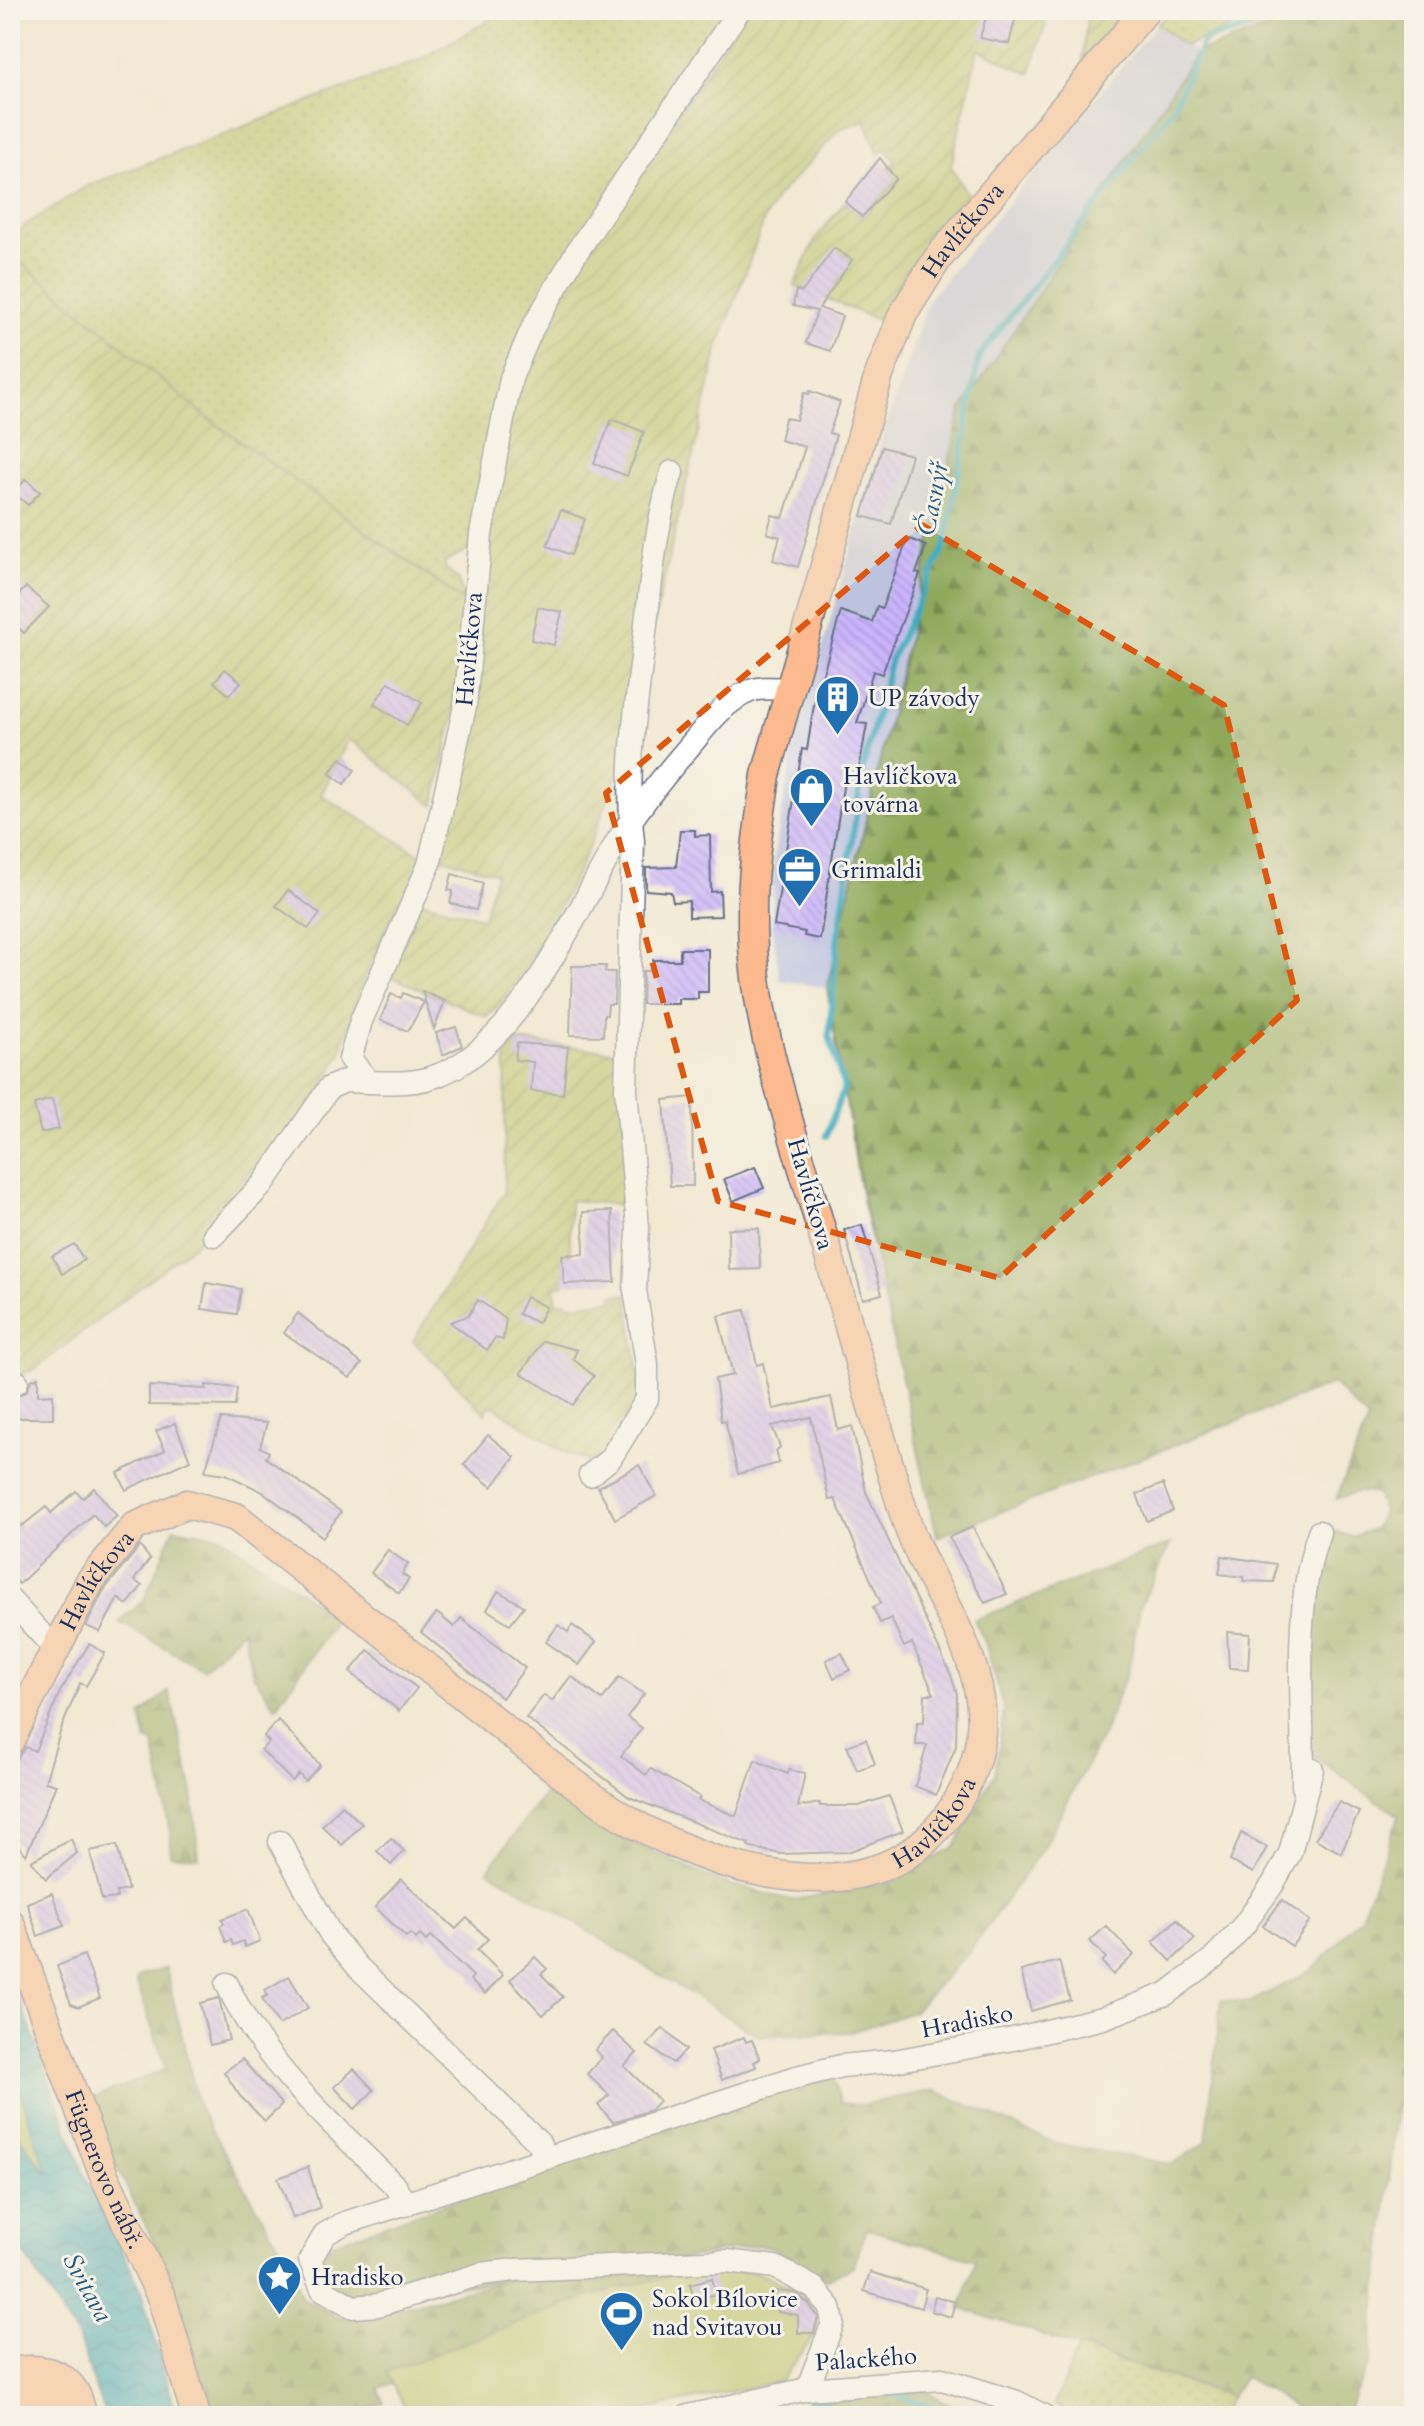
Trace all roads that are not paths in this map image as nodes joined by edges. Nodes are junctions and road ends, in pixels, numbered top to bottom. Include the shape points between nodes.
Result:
1 (739, 10) edge
2 (1146, 10) edge
3 (672, 472) dead end
4 (792, 689) junction
5 (631, 824) junction
6 (369, 1082) junction
7 (214, 1235) dead end
8 (590, 1475) dead end
9 (1319, 1532) dead end
10 (10, 1600) edge
11 (56, 1650) junction
12 (10, 1740) edge
13 (1312, 1769) dead end
14 (1303, 1807) junction
15 (280, 1842) dead end
16 (10, 1923) edge
17 (227, 1984) dead end
18 (547, 2158) junction
19 (405, 2205) junction
20 (14, 2384) edge
21 (807, 2389) junction
22 (74, 2416) edge
23 (82, 2416) edge
24 (196, 2416) edge
25 (688, 2416) edge
26 (1044, 2416) edge

1 - 6 street, Havlíčkova via 576,253 511,378 481,534 465,706 429,865 361,1021 350,1059
2 - 4 main road, Havlíčkova via 938,258 903,314 879,375
3 - 5 street via 656,533 630,754
4 - 5 street via 751,691 725,706 661,778
4 - 11 main road, Havlíčkova via 766,775 757,838 752,914 765,1038 908,1525 977,1680 982,1725 978,1753 958,1804 945,1821 918,1847 893,1860 831,1878 777,1877 671,1840 605,1806 236,1517 187,1504 134,1527 90,1581
5 - 6 street via 503,1031 442,1074 413,1082
5 - 8 street via 626,1090 638,1227 635,1290 647,1399 610,1459
6 - 7 street via 345,1081 329,1088 263,1184
9 - 14 street, Hradisko via 1300,1678
10 - 11 street
11 - 12 main road, Havlíčkova
13 - 14 street, Hradisko
14 - 18 street, Hradisko via 1290,1853 1244,1925 1213,1959 1166,1994 1103,2018 1013,2039 797,2077
15 - 18 street via 331,1935 357,1966 539,2143
16 - 24 main road, Fügnerovo nábř. via 103,2173 162,2299
17 - 19 street via 245,2024 269,2058 396,2187
18 - 19 street, Hradisko
19 - 21 street, Hradisko via 325,2234 310,2260 322,2289 353,2307 515,2270 753,2262 798,2277 830,2307 833,2323
20 - 22 main road via 60,2400
20 - 23 main road via 35,2370 62,2376 71,2383
21 - 25 street, Palackého
21 - 26 street, Palackého via 942,2379

